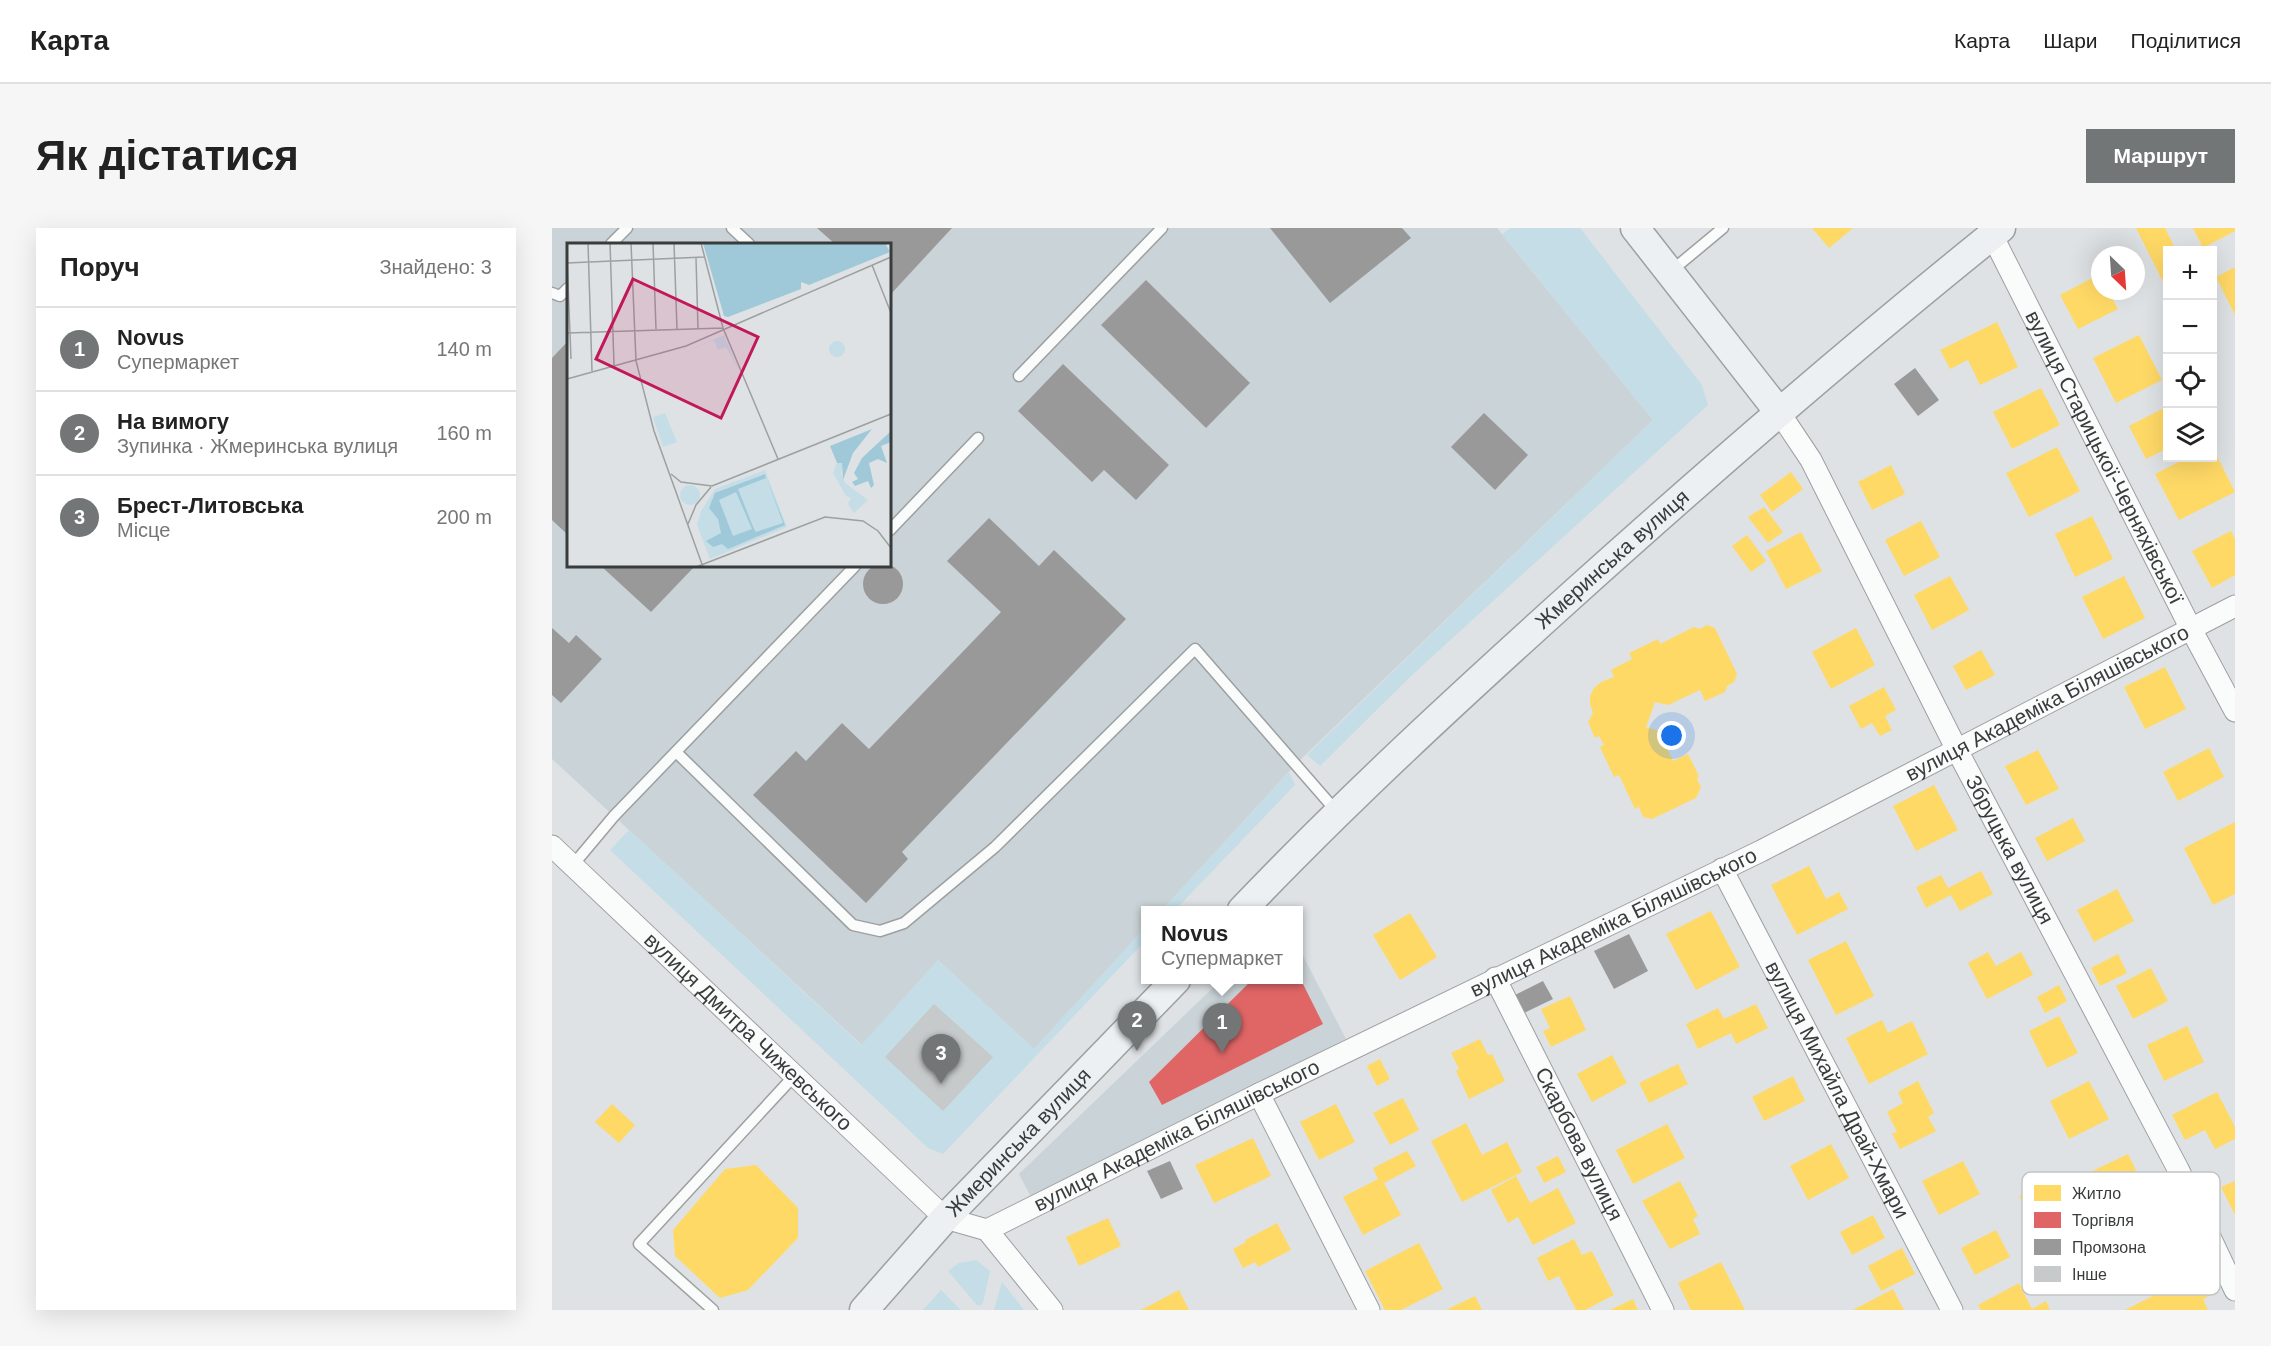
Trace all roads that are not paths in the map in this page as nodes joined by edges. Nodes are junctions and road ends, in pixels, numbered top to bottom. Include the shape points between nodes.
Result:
1 (627, 228) edge
2 (732, 228) edge
3 (1162, 228) edge
4 (1635, 228) edge
5 (1723, 228) edge
6 (1996, 232) edge
7 (612, 243) edge
8 (748, 243) edge
9 (1670, 273) junction
10 (567, 289) edge
11 (552, 293) edge
12 (1019, 376) dead end
13 (1779, 412) junction
14 (978, 438) dead end
15 (891, 529) edge
16 (854, 567) edge
17 (2235, 606) edge
18 (2191, 629) junction
19 (2235, 711) edge
20 (1957, 750) junction
21 (676, 752) junction
22 (1337, 812) junction
23 (552, 846) edge
24 (573, 865) junction
25 (1722, 869) junction
26 (1246, 906) edge
27 (1495, 978) junction
28 (1172, 984) edge
29 (794, 1076) junction
30 (1259, 1094) junction
31 (2179, 1172) edge
32 (945, 1218) junction
33 (987, 1230) junction
34 (2220, 1258) edge
35 (2235, 1290) edge
36 (713, 1310) edge
37 (864, 1310) edge
38 (1052, 1310) edge
39 (1369, 1310) edge
40 (1663, 1310) edge
41 (1952, 1310) edge

1 - 7 lane
2 - 8 lane
3 - 12 lane
4 - 9 main road
5 - 9 lane
6 - 13 main road, Жмеринська вулиця
6 - 18 street, вулиця Старицької-Черняхівської
9 - 13 main road
10 - 11 lane via 560,296
13 - 20 street, Збруцька вулиця via 1810,460
13 - 22 main road, Жмеринська вулиця via 1486,673
14 - 15 lane
16 - 21 lane
17 - 18 street, вулиця Академіка Біляшівського
18 - 19 street, вулиця Старицької-Черняхівської
18 - 20 street, вулиця Академіка Біляшівського
20 - 25 street, вулиця Академіка Біляшівського
20 - 31 street, Збруцька вулиця
21 - 22 lane via 853,925 880,931 904,923 996,847 1195,649
21 - 24 lane
22 - 26 main road, Жмеринська вулиця
23 - 24 street, вулиця Дмитра Чижевського
24 - 29 street, вулиця Дмитра Чижевського
25 - 27 street, вулиця Академіка Біляшівського
25 - 41 street, вулиця Михайла Драй-Хмари
27 - 30 street, вулиця Академіка Біляшівського
27 - 40 street, Скарбова вулиця
28 - 32 main road, Жмеринська вулиця
29 - 32 street, вулиця Дмитра Чижевського
29 - 36 lane via 639,1244
30 - 33 street, вулиця Академіка Біляшівського
30 - 39 street
32 - 33 street
32 - 37 main road, Жмеринська вулиця
33 - 38 street
34 - 35 street, Збруцька вулиця

